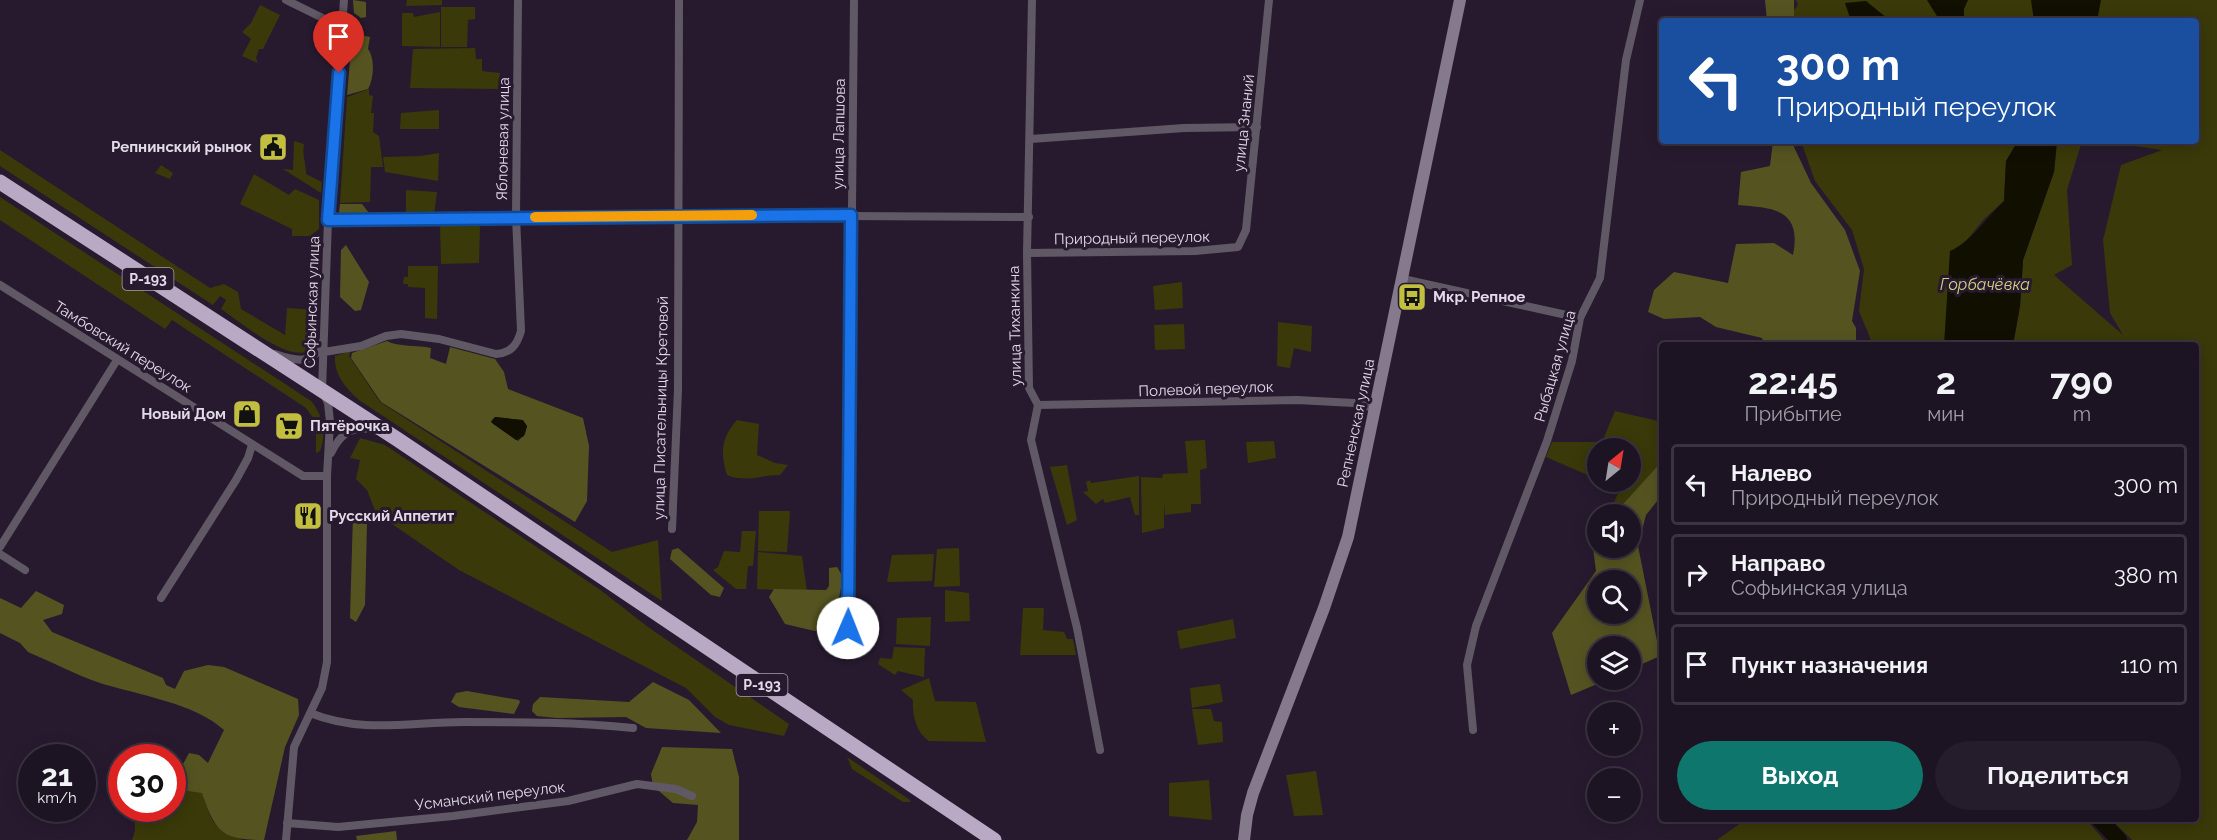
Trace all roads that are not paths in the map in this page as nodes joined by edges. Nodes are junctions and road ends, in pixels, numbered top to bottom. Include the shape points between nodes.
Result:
1 (286, 0) edge
2 (344, 0) edge
3 (518, 0) edge
4 (679, 0) edge
5 (854, 0) edge
6 (1032, 0) edge
7 (1269, 0) edge
8 (1460, 0) edge
9 (1640, 0) edge
10 (343, 28) junction
11 (1257, 127) junction
12 (1031, 139) junction
13 (0, 183) edge
14 (677, 215) junction
15 (851, 215) junction
16 (516, 217) junction
17 (1029, 217) junction
18 (328, 220) junction
19 (1238, 247) joint
20 (1027, 253) junction
21 (1403, 279) junction
22 (0, 285) edge
23 (1580, 318) junction
24 (326, 326) junction
25 (257, 348) junction
26 (324, 352) junction
27 (117, 360) junction
28 (321, 390) junction
29 (1038, 405) junction
30 (1374, 408) junction
31 (397, 439) junction
32 (252, 445) junction
33 (328, 459) junction
34 (327, 476) junction
35 (672, 530) dead end
36 (0, 547) edge
37 (0, 554) edge
38 (25, 570) dead end
39 (161, 598) dead end
40 (848, 628) dead end
41 (310, 712) junction
42 (633, 728) dead end
43 (1473, 730) dead end
44 (1100, 750) dead end
45 (692, 796) dead end
46 (287, 823) junction
47 (286, 840) edge
48 (994, 840) edge
49 (1244, 840) edge

1 - 10 street
2 - 10 street, Софьинская улица
3 - 16 street, Яблоневая улица
4 - 14 street, улица Писательницы Кретовой
5 - 15 street, улица Лапшова
6 - 12 street, улица Тиханкина via 1028,91
7 - 11 street, улица Знаний
8 - 21 street, Репненская улица
9 - 23 street, Рыбацкая улица via 1626,60 1600,278
10 - 18 street, Софьинская улица
11 - 12 street
11 - 19 street, улица Знаний via 1246,230
12 - 17 street, улица Тиханкина
13 - 25 highway, Р-193
14 - 15 street
14 - 16 street
14 - 35 street, улица Писательницы Кретовой via 678,390
15 - 17 street
15 - 40 street, улица Лапшова
16 - 18 street
16 - 26 street, Яблоневая улица via 521,331 513,348 496,354 401,334
17 - 20 street, улица Тиханкина
18 - 24 street, Софьинская улица
19 - 20 street, Природный переулок
20 - 29 street, улица Тиханкина via 1029,388
21 - 23 street
21 - 30 street, Репненская улица
22 - 27 street, Тамбовский переулок
23 - 43 street, Рыбацкая улица via 1572,361 1547,441 1476,626 1467,665
24 - 25 street via 322,345 310,359 290,359
24 - 26 street, Софьинская улица
25 - 28 highway, Р-193
26 - 28 street, Софьинская улица
27 - 32 street, Тамбовский переулок
27 - 36 street
28 - 31 highway, Р-193
28 - 33 street via 330,408
29 - 30 street, Полевой переулок via 1297,400
29 - 44 street, улица Тиханкина via 1031,440 1077,628
30 - 49 street, Репненская улица via 1348,537 1253,793
31 - 33 street via 369,429 350,430 338,438
31 - 48 highway, Р-193
32 - 34 street, Тамбовский переулок via 303,476
32 - 39 street via 236,480
33 - 34 street
34 - 41 street via 327,662 322,688
37 - 38 street
41 - 42 street via 360,727 463,722
41 - 46 street via 292,757
45 - 46 street, Усманский переулок via 676,789 637,784 568,801 453,816 338,827
46 - 47 street

